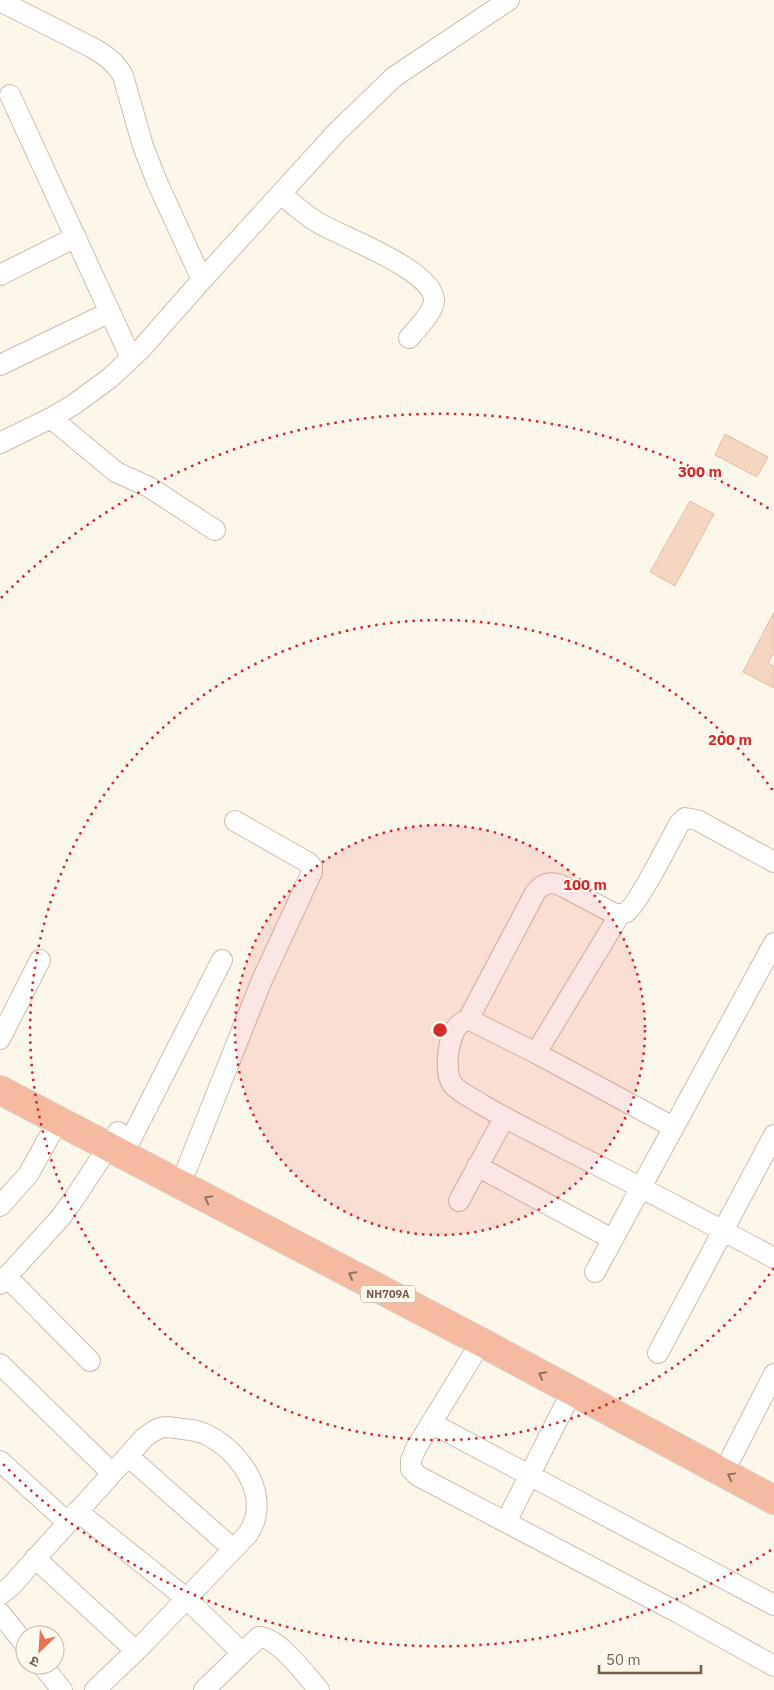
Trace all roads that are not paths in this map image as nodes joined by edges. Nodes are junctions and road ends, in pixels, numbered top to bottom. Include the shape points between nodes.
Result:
1 (509, 0) edge
2 (10, 3) edge
3 (10, 96) dead end
4 (281, 194) junction
5 (76, 237) junction
6 (0, 275) edge
7 (202, 280) junction
8 (110, 312) junction
9 (409, 338) dead end
10 (131, 358) junction
11 (0, 365) edge
12 (51, 418) junction
13 (0, 442) edge
14 (215, 530) dead end
15 (235, 821) dead end
16 (774, 862) edge
17 (620, 914) junction
18 (774, 944) edge
19 (40, 960) dead end
20 (222, 960) dead end
21 (470, 1019) junction
22 (0, 1039) edge
23 (536, 1053) junction
24 (0, 1070) edge
25 (0, 1090) edge
26 (504, 1118) junction
27 (58, 1121) junction
28 (673, 1127) junction
29 (774, 1135) edge
30 (119, 1139) junction
31 (477, 1166) junction
32 (187, 1168) junction
33 (640, 1186) junction
34 (459, 1201) dead end
35 (0, 1206) edge
36 (723, 1230) junction
37 (612, 1239) junction
38 (774, 1258) edge
39 (595, 1272) dead end
40 (3, 1280) edge
41 (481, 1342) junction
42 (658, 1353) dead end
43 (90, 1361) dead end
44 (0, 1364) edge
45 (774, 1374) edge
46 (572, 1391) junction
47 (431, 1423) junction
48 (128, 1456) junction
49 (732, 1456) junction
50 (0, 1461) edge
51 (112, 1474) junction
52 (530, 1474) junction
53 (774, 1479) edge
54 (774, 1500) edge
55 (72, 1517) junction
56 (506, 1522) junction
57 (233, 1550) junction
58 (35, 1558) junction
59 (0, 1595) edge
60 (187, 1599) junction
61 (774, 1605) edge
62 (0, 1613) edge
63 (15, 1632) edge
64 (136, 1651) junction
65 (242, 1652) junction
66 (774, 1666) edge
67 (50, 1675) edge
68 (210, 1688) edge
69 (314, 1688) edge
70 (62, 1690) edge
71 (95, 1690) edge

1 - 4 street via 394,77 336,133
2 - 7 street via 91,47 119,68 157,182
3 - 5 street
4 - 7 street
4 - 9 street via 316,221 395,261 425,282 434,294 434,304
5 - 6 street
5 - 8 street
7 - 10 street
8 - 10 street
8 - 11 street
10 - 12 street via 110,378
12 - 13 street
12 - 14 street via 116,472 149,488
15 - 32 street via 309,863 312,872 262,980
16 - 17 street via 697,820 685,818 634,903
17 - 21 street via 560,885 550,883 541,886
17 - 23 street
18 - 28 street
19 - 22 street
20 - 30 street
21 - 23 street
21 - 26 street via 460,1023 451,1038 449,1078 462,1092
23 - 28 street
24 - 30 highway, NH709A
25 - 27 highway, NH709A
26 - 31 street
26 - 33 street
27 - 30 highway, NH709A
27 - 35 street via 28,1175
28 - 33 street
29 - 36 street
30 - 32 highway, NH709A
30 - 40 street via 61,1217
41 -> 30 highway, NH709A
31 - 34 street
31 - 37 street
32 - 49 highway, NH709A
33 - 36 street
33 - 37 street
36 - 38 street
36 - 42 street
37 - 39 street
40 - 43 street
46 -> 41 highway, NH709A
41 - 47 street
44 - 51 street
45 - 49 street
46 - 52 street
54 -> 46 highway, NH709A
47 - 52 street
47 - 56 street via 410,1460 411,1469 418,1476
48 - 51 street
48 - 57 street
48 - 57 street via 144,1438 166,1427 200,1432 221,1444 246,1471 257,1498 254,1526
49 - 53 highway, NH709A
50 - 55 street
51 - 55 street
52 - 56 street
52 - 61 street
55 - 58 street
55 - 60 street
56 - 66 street
57 - 60 street
58 - 59 street
58 - 64 street
60 - 64 street
60 - 65 street
62 - 63 street
64 - 71 street
65 - 68 street
65 - 69 street via 256,1638 266,1638 286,1653
67 - 70 street

